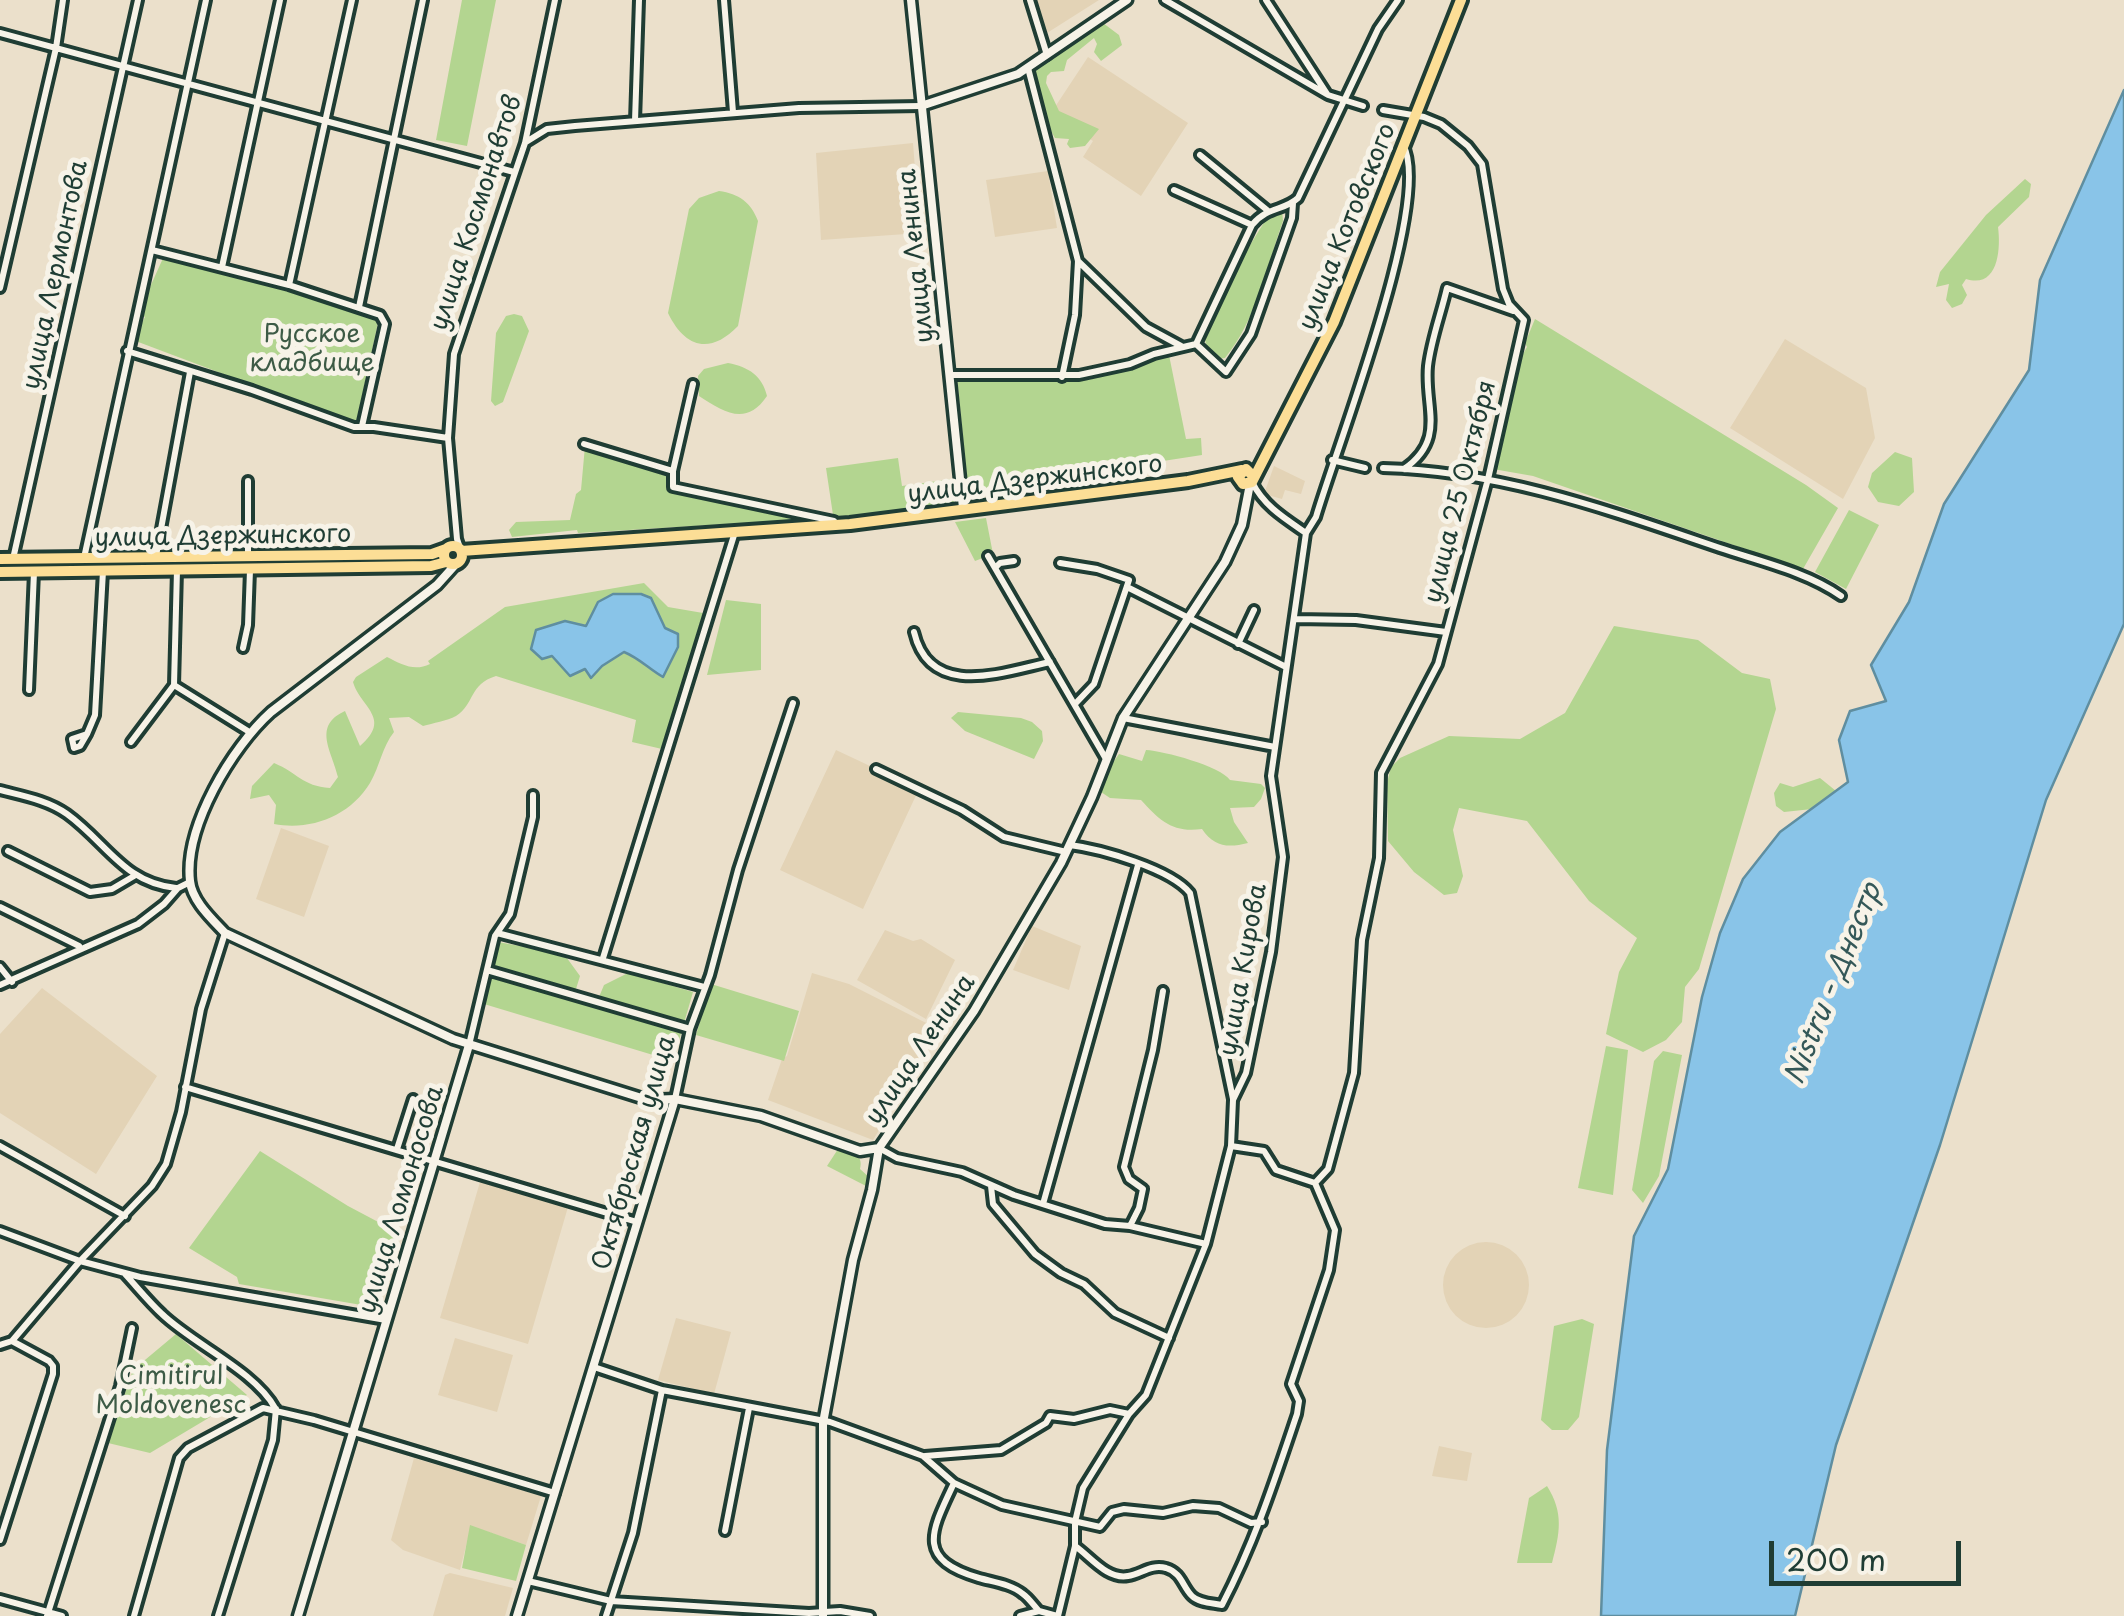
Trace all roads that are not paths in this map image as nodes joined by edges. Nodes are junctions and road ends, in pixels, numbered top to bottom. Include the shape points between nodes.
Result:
1 (63, 0) edge
2 (138, 0) edge
3 (206, 0) edge
4 (280, 0) edge
5 (352, 0) edge
6 (423, 0) edge
7 (554, 0) edge
8 (639, 0) edge
9 (724, 0) edge
10 (911, 0) edge
11 (1030, 0) edge
12 (1127, 0) edge
13 (1165, 0) edge
14 (1266, 0) edge
15 (1398, 0) edge
16 (1460, 0) edge
17 (0, 33) edge
18 (56, 48) junction
19 (1047, 55) junction
20 (122, 65) junction
21 (1028, 68) junction
22 (188, 81) junction
23 (1328, 95) junction
24 (1343, 101) junction
25 (256, 103) junction
26 (920, 106) junction
27 (1363, 106) dead end
28 (1383, 110) dead end
29 (733, 112) junction
30 (1414, 115) junction
31 (635, 121) junction
32 (325, 122) junction
33 (395, 141) junction
34 (525, 143) junction
35 (1402, 144) junction
36 (1200, 156) dead end
37 (514, 172) junction
38 (1174, 190) dead end
39 (1293, 203) junction
40 (1267, 210) junction
41 (1252, 225) junction
42 (152, 250) junction
43 (1078, 260) junction
44 (222, 267) junction
45 (289, 285) junction
46 (0, 288) edge
47 (359, 308) junction
48 (1514, 311) junction
49 (1196, 344) junction
50 (1182, 347) junction
51 (127, 351) junction
52 (190, 371) junction
53 (950, 374) junction
54 (1062, 377) junction
55 (693, 384) dead end
56 (362, 426) junction
57 (448, 438) junction
58 (584, 444) dead end
59 (1332, 460) junction
60 (1366, 468) dead end
61 (1383, 468) dead end
62 (1404, 469) junction
63 (673, 471) junction
64 (1246, 478) junction
65 (1488, 478) junction
66 (248, 481) dead end
67 (964, 508) junction
68 (850, 524) junction
69 (734, 532) junction
70 (1306, 533) junction
71 (453, 553) junction
72 (988, 556) dead end
73 (156, 557) junction
74 (84, 558) junction
75 (0, 559) edge
76 (13, 559) junction
77 (1014, 560) dead end
78 (249, 562) junction
79 (1060, 563) dead end
80 (996, 568) junction
81 (103, 570) junction
82 (177, 570) junction
83 (0, 572) edge
84 (34, 572) junction
85 (1127, 587) junction
86 (1841, 596) dead end
87 (1254, 610) dead end
88 (1190, 617) junction
89 (1296, 620) junction
90 (914, 632) dead end
91 (1446, 632) junction
92 (1238, 644) junction
93 (242, 648) dead end
94 (1050, 662) junction
95 (1287, 667) junction
96 (174, 685) junction
97 (29, 690) dead end
98 (793, 703) dead end
99 (1075, 704) junction
100 (1122, 718) junction
101 (251, 732) junction
102 (87, 734) dead end
103 (131, 742) dead end
104 (1275, 747) junction
105 (1106, 760) junction
106 (876, 770) dead end
107 (0, 790) edge
108 (532, 796) dead end
109 (1068, 849) junction
110 (8, 851) dead end
111 (1138, 865) junction
112 (134, 876) junction
113 (190, 882) junction
114 (178, 888) junction
115 (0, 907) edge
116 (497, 932) junction
117 (225, 933) junction
118 (80, 947) junction
119 (603, 958) junction
120 (0, 968) edge
121 (487, 970) junction
122 (12, 982) junction
123 (0, 985) edge
124 (704, 987) junction
125 (1163, 992) dead end
126 (690, 1030) junction
127 (469, 1045) junction
128 (185, 1086) junction
129 (413, 1099) dead end
130 (675, 1099) junction
131 (1234, 1100) junction
132 (0, 1146) edge
133 (1231, 1146) junction
134 (879, 1148) junction
135 (397, 1149) junction
136 (434, 1160) junction
137 (1315, 1183) junction
138 (991, 1186) junction
139 (1044, 1204) junction
140 (125, 1216) junction
141 (638, 1222) junction
142 (1130, 1226) junction
143 (0, 1230) edge
144 (1206, 1244) junction
145 (80, 1261) junction
146 (123, 1272) junction
147 (386, 1320) junction
148 (132, 1328) dead end
149 (1169, 1338) junction
150 (12, 1342) junction
151 (0, 1345) edge
152 (594, 1367) junction
153 (662, 1390) junction
154 (748, 1408) junction
155 (276, 1410) junction
156 (1130, 1414) junction
157 (823, 1423) junction
158 (353, 1432) junction
159 (923, 1456) junction
160 (954, 1483) junction
161 (555, 1493) junction
162 (1075, 1522) junction
163 (1262, 1522) junction
164 (725, 1531) dead end
165 (0, 1540) edge
166 (1074, 1546) junction
167 (528, 1580) junction
168 (0, 1599) edge
169 (611, 1601) junction
170 (1039, 1611) junction
171 (48, 1614) edge
172 (823, 1614) edge
173 (62, 1616) edge
174 (134, 1616) edge
175 (218, 1616) edge
176 (298, 1616) edge
177 (517, 1616) edge
178 (606, 1616) edge
179 (870, 1616) edge
180 (1020, 1616) edge
181 (1058, 1616) edge

1 - 18 street
2 - 20 street, улица Лермонтова
3 - 22 street
4 - 25 street
5 - 32 street
6 - 33 street
7 - 34 street, улица Космонавтов
8 - 31 street
9 - 29 street
10 - 26 street, улица Ленина
11 - 19 street
12 - 19 street
13 - 23 street
14 - 23 street
15 - 24 street
16 - 30 highway, улица Котовского
17 - 18 street
18 - 20 street
18 - 46 street
19 - 21 street
20 - 22 street
20 - 76 street, улица Лермонтова
21 - 26 street
21 - 43 street
22 - 25 street
22 - 42 street
23 - 24 street
24 - 27 street
24 - 39 street
25 - 32 street
25 - 44 street
26 - 29 street
26 - 53 street, улица Ленина
28 - 30 street, улица 25 Октября
29 - 31 street
30 - 35 highway, улица Котовского
30 - 48 street, улица 25 Октября via 1440,124 1482,164 1504,289
31 - 34 street via 547,129
32 - 33 street
32 - 45 street
33 - 37 street
33 - 47 street
34 - 37 street, улица Космонавтов
35 - 59 street, улица Кирова via 1410,161 1410,195 1398,260
35 - 64 highway, улица Котовского via 1334,322 1262,464
36 - 40 street
37 - 57 street, улица Космонавтов via 454,354
38 - 41 street
39 - 40 street
39 - 49 street via 1240,354 1226,372
40 - 41 street
41 - 49 street
42 - 44 street
42 - 51 street
43 - 50 street via 1146,327
43 - 54 street
44 - 45 street
45 - 47 street
47 - 56 street via 380,315 385,324
48 - 62 street via 1447,288 1428,368 1430,432
48 - 65 street, улица 25 Октября via 1524,320 1522,334
49 - 50 street
50 - 54 street
51 - 52 street
51 - 74 street
52 - 56 street
52 - 73 street
53 - 54 street
53 - 67 street, улица Ленина
55 - 63 street
56 - 57 street
57 - 71 street, улица Космонавтов
58 - 63 street
59 - 60 street
59 - 70 street, улица Кирова
61 - 62 street
62 - 65 street
63 - 68 street, улица Дзержинского via 678,490
64 - 67 highway, улица Дзержинского via 1225,474
64 - 70 street via 1276,513
64 - 88 street via 1242,525
65 - 86 street via 1653,525
65 - 91 street, улица 25 Октября
66 - 78 street
67 - 68 highway, улица Дзержинского
68 - 69 highway, улица Дзержинского
69 - 71 highway, улица Дзержинского
69 - 119 street
70 - 89 street, улица Кирова
71 - 78 highway, улица Дзержинского via 431,566
71 - 101 street via 444,578
72 - 80 street
73 - 74 highway, улица Дзержинского
73 - 78 highway, улица Дзержинского
74 - 76 highway, улица Дзержинского
75 - 76 highway, улица Дзержинского
77 - 80 street
78 - 82 highway, улица Дзержинского
78 - 93 street
79 - 85 street via 1129,580
80 - 94 street
81 - 82 highway, улица Дзержинского
81 - 84 highway, улица Дзержинского
81 - 102 street via 94,723
82 - 96 street
83 - 84 highway, улица Дзержинского
84 - 97 street
85 - 88 street
85 - 99 street via 1094,684
87 - 92 street
88 - 92 street
88 - 100 street
89 - 91 street
89 - 95 street, улица Кирова
90 - 94 street via 924,657 970,679
91 - 137 street, улица 25 Октября via 1428,686 1381,772 1379,858 1362,940 1354,1073 1328,1169
92 - 95 street
94 - 99 street
95 - 104 street, улица Кирова
96 - 101 street
96 - 103 street
98 - 124 street, Октябрьская улица
99 - 105 street
100 - 104 street
100 - 105 street
101 - 113 street via 207,804
104 - 131 street, улица Кирова via 1271,776 1281,876 1246,1072
105 - 109 street, улица Ленина
106 - 109 street via 962,810 996,834
107 - 112 street via 65,812
108 - 116 street, улица Ломоносова via 510,914
109 - 111 street via 1104,852
109 - 134 street, улица Ленина via 974,1011
110 - 112 street via 90,892
111 - 131 street via 1177,880 1190,893
111 - 139 street
112 - 114 street
113 - 114 street
113 - 117 street
114 - 118 street via 138,924
115 - 118 street
116 - 119 street
116 - 121 street, улица Ломоносова
117 - 127 street
117 - 128 street
118 - 122 street
119 - 124 street
120 - 122 street
121 - 126 street
121 - 127 street, улица Ломоносова
122 - 123 street
124 - 126 street, Октябрьская улица
125 - 142 street via 1124,1167 1143,1189
126 - 130 street, Октябрьская улица
127 - 130 street via 648,1100
127 - 136 street, улица Ломоносова
128 - 135 street
128 - 140 street via 166,1164
129 - 135 street
130 - 134 street via 780,1121 860,1151
130 - 141 street, Октябрьская улица
131 - 133 street, улица Кирова
132 - 140 street
133 - 137 street via 1264,1151 1276,1170
133 - 144 street, улица Кирова
134 - 138 street
134 - 157 street, улица Ленина
135 - 136 street
136 - 141 street
136 - 147 street, улица Ломоносова
137 - 163 street via 1335,1230 1333,1254 1292,1379 1299,1401
138 - 139 street
138 - 149 street via 994,1204 1035,1254 1084,1284 1114,1313
139 - 142 street
140 - 145 street
141 - 152 street, Октябрьская улица
142 - 144 street
143 - 145 street
144 - 149 street, улица Кирова
145 - 146 street
145 - 150 street
146 - 147 street
146 - 155 street via 162,1314
147 - 158 street, улица Ломоносова
148 - 171 street
149 - 156 street, улица Кирова via 1146,1395
150 - 151 street
150 - 165 street via 49,1361 53,1374
152 - 153 street
152 - 161 street, Октябрьская улица
153 - 154 street
153 - 169 street via 640,1506
154 - 157 street
154 - 164 street
155 - 158 street
155 - 174 street via 249,1414 179,1458
155 - 175 street via 273,1440
156 - 159 street via 1050,1416 1001,1450
156 - 162 street, улица Кирова via 1083,1488
157 - 159 street
157 - 172 street, улица Ленина
158 - 161 street
158 - 176 street, улица Ломоносова
159 - 160 street
160 - 162 street via 1002,1505
160 - 170 street via 934,1541 940,1560 1013,1588
161 - 167 street, Октябрьская улица
162 - 163 street via 1100,1526 1124,1509 1163,1513 1206,1506
162 - 166 street, улица Кирова
163 - 166 street via 1222,1605 1191,1596 1179,1575 1165,1568 1120,1576
166 - 181 street, улица Кирова
167 - 169 street
167 - 177 street, Октябрьская улица
168 - 171 street
169 - 172 street
169 - 178 street
170 - 180 street
170 - 181 street
171 - 173 street
172 - 179 street

